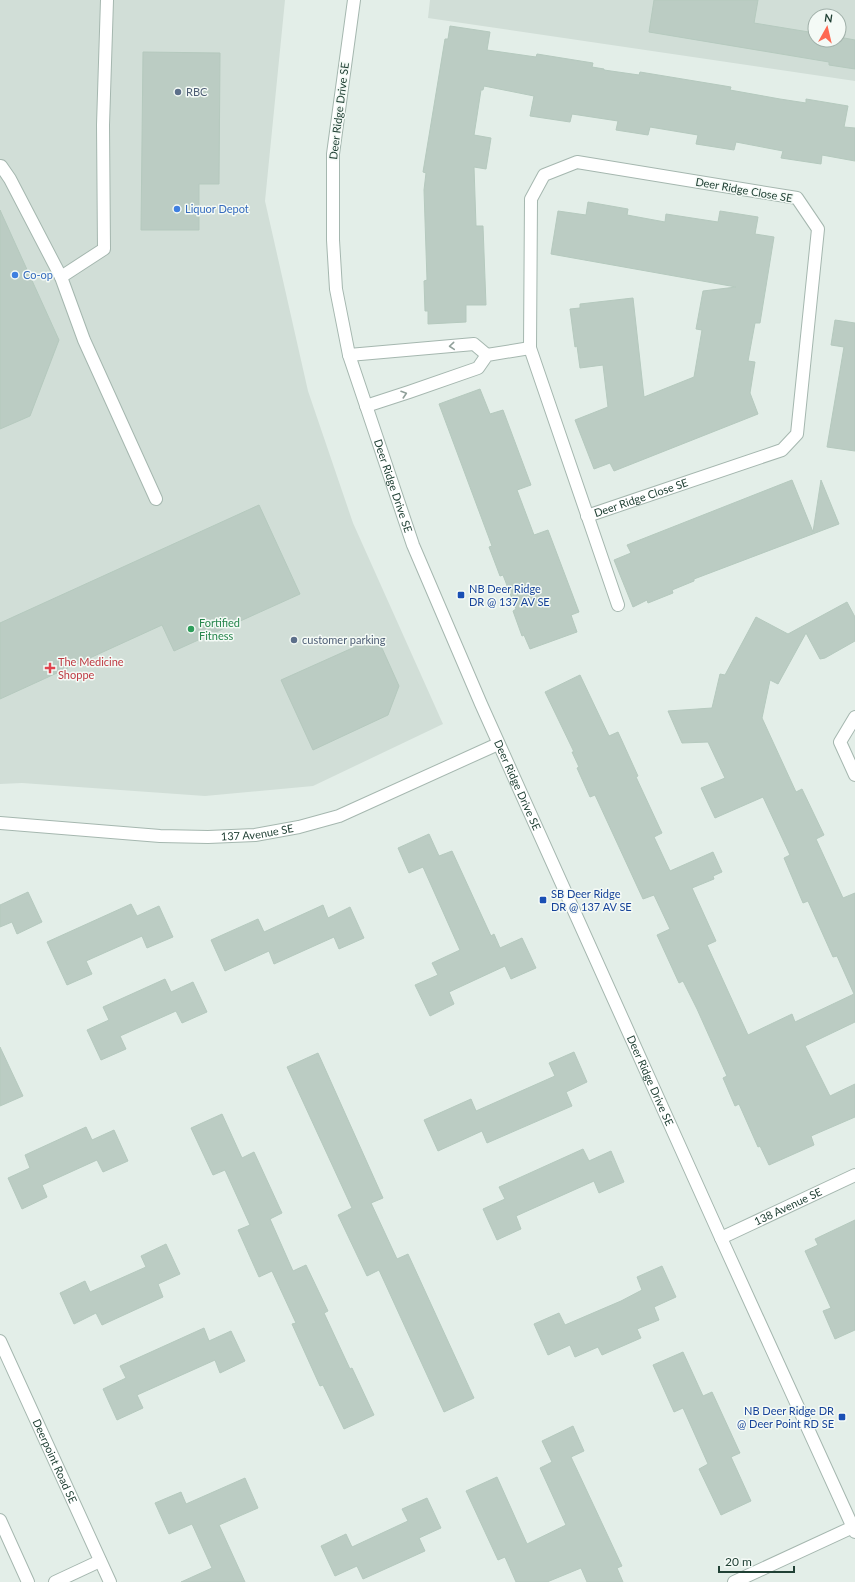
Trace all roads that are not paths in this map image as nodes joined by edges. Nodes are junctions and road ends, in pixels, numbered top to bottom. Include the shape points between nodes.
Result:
1 (108, 0) edge
2 (354, 0) edge
3 (0, 166) edge
4 (61, 277) junction
5 (530, 348) junction
6 (349, 355) junction
7 (487, 355) junction
8 (366, 406) junction
9 (156, 499) dead end
10 (588, 516) junction
11 (618, 605) dead end
12 (855, 717) edge
13 (498, 744) junction
14 (855, 775) edge
15 (0, 823) edge
16 (855, 1175) edge
17 (721, 1238) junction
18 (0, 1340) edge
19 (0, 1520) edge
20 (854, 1530) edge
21 (100, 1562) junction
22 (28, 1582) edge
23 (55, 1582) edge
24 (110, 1582) edge
25 (734, 1582) edge

1 - 4 street via 103,125 104,249
2 - 6 street, Deer Ridge Drive SE via 333,154 332,240 336,289
3 - 4 street via 10,179
4 - 9 street via 84,340
5 - 7 street
5 - 10 street, Deer Ridge Close SE
5 - 10 street, Deer Ridge Close SE via 531,199 544,175 577,162 797,198 818,229 797,434 782,450
7 -> 6 street via 474,344
6 - 8 street, Deer Ridge Drive SE
8 -> 7 street via 478,368
8 - 13 street, Deer Ridge Drive SE via 413,545
10 - 11 street, Deer Ridge Close SE
12 - 14 street via 840,742
13 - 15 street, 137 Avenue SE via 339,816 255,835 160,836
13 - 17 street, Deer Ridge Drive SE
16 - 17 street, 138 Avenue SE
17 - 20 street, Deer Ridge Drive SE
18 - 21 street, Deerpoint Road SE
19 - 22 street
20 - 25 street
21 - 23 street
21 - 24 street, Deerpoint Road SE

